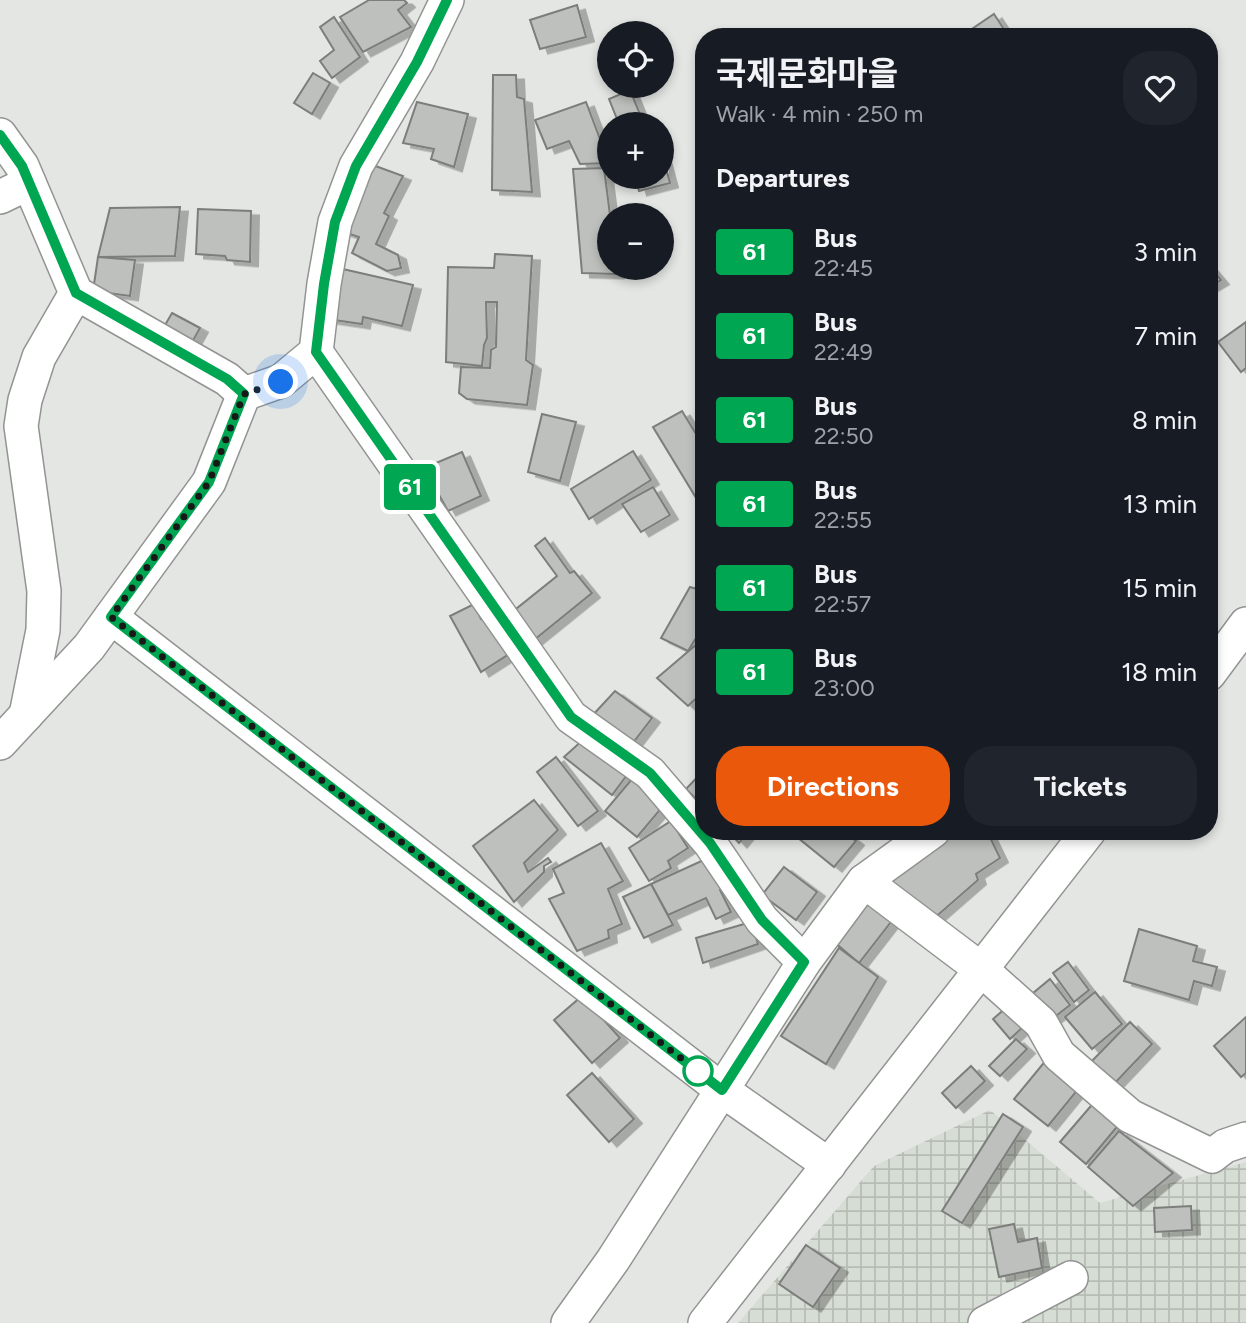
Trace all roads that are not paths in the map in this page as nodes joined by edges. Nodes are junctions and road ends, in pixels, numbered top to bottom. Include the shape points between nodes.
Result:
1 (447, 0) edge
2 (0, 135) edge
3 (15, 190) edge
4 (76, 293) junction
5 (316, 352) junction
6 (244, 394) junction
7 (111, 617) junction
8 (1246, 624) edge
9 (1218, 662) edge
10 (26, 715) junction
11 (0, 743) edge
12 (695, 826) edge
13 (707, 840) edge
14 (921, 840) edge
15 (1081, 840) edge
16 (864, 881) junction
17 (804, 962) junction
18 (982, 970) junction
19 (722, 1090) junction
20 (1246, 1139) edge
21 (829, 1165) junction
22 (1071, 1278) dead end
23 (568, 1323) edge
24 (705, 1323) edge
25 (985, 1323) edge

1 - 5 street via 356,166 335,222
2 - 3 street via 22,166
3 - 4 street
4 - 6 street via 227,379
4 - 10 street via 39,357 21,426 44,591 43,629
5 - 6 street via 281,382
5 - 12 street via 571,717 650,773
6 - 7 street via 209,482
7 - 10 street
7 - 19 street
8 - 9 street
10 - 11 street
13 - 17 street via 762,920
14 - 16 street
15 - 18 street
16 - 17 street
16 - 18 street
17 - 19 street
18 - 20 street via 1041,1023 1059,1055 1130,1116 1212,1157 1225,1146
18 - 21 street
19 - 21 street
19 - 23 street
21 - 24 street
22 - 25 street

